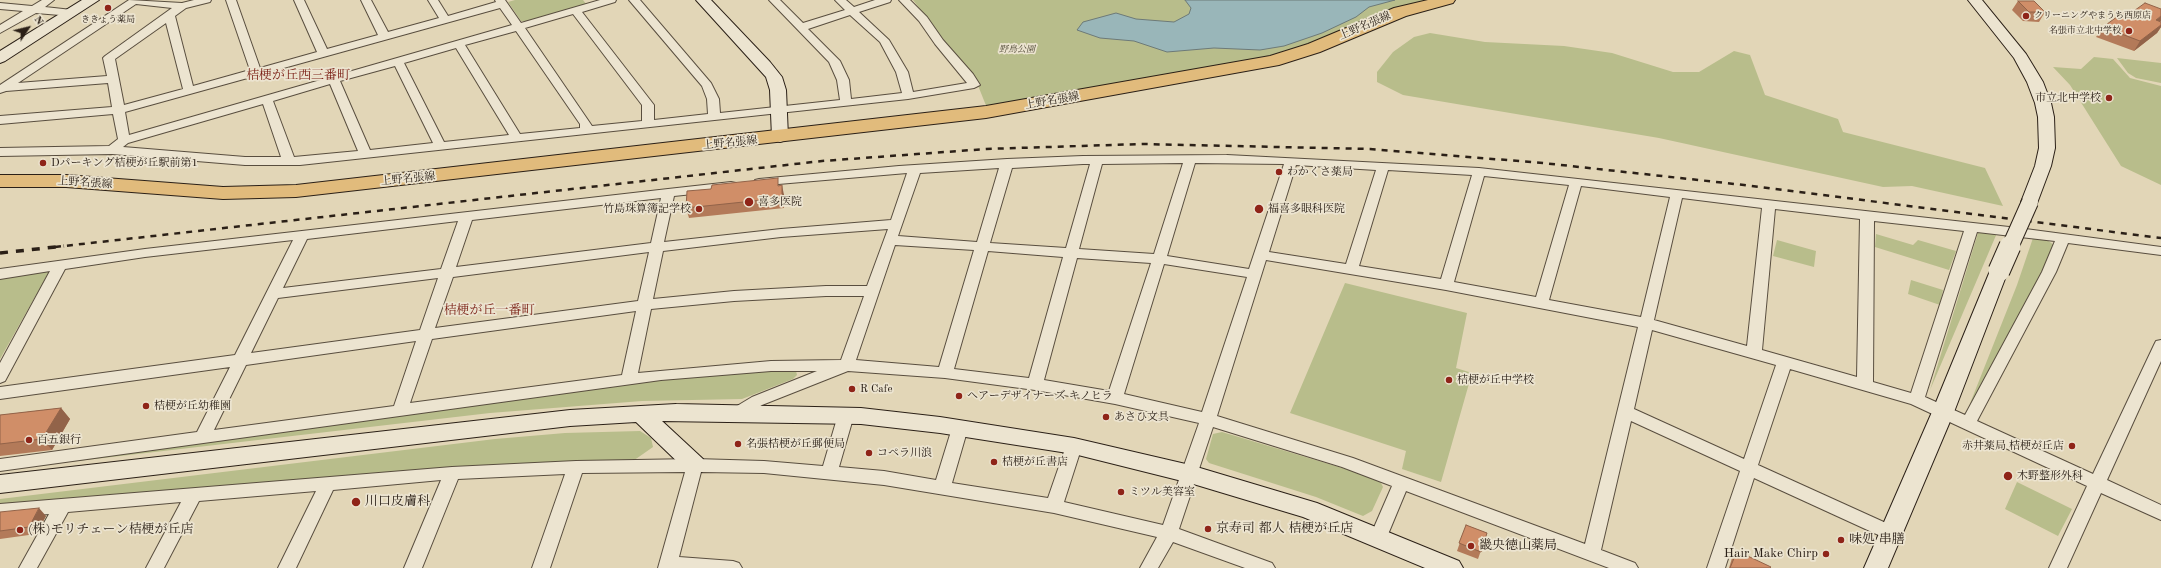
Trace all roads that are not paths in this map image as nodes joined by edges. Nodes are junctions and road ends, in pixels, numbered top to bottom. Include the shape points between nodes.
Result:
1 (49, 0) edge
2 (92, 0) edge
3 (206, 0) edge
4 (231, 0) edge
5 (299, 0) edge
6 (366, 0) edge
7 (433, 0) edge
8 (611, 0) edge
9 (634, 0) edge
10 (703, 0) edge
11 (774, 0) edge
12 (840, 0) edge
13 (886, 0) edge
14 (904, 0) edge
15 (1447, 0) edge
16 (1975, 0) edge
17 (135, 1) edge
18 (501, 2) edge
19 (0, 6) edge
20 (182, 6) junction
21 (33, 10) junction
22 (575, 10) junction
23 (852, 11) junction
24 (72, 13) junction
25 (169, 15) junction
26 (445, 20) junction
27 (518, 27) junction
28 (802, 27) junction
29 (0, 30) edge
30 (384, 36) junction
31 (459, 44) junction
32 (323, 54) junction
33 (0, 58) edge
34 (398, 61) junction
35 (256, 72) junction
36 (112, 79) junction
37 (334, 80) junction
38 (1, 89) edge
39 (189, 91) junction
40 (908, 96) junction
41 (267, 99) junction
42 (846, 103) junction
43 (120, 110) junction
44 (780, 110) junction
45 (714, 117) junction
46 (0, 120) edge
47 (648, 124) junction
48 (586, 131) junction
49 (780, 138) junction
50 (517, 139) junction
51 (124, 140) junction
52 (440, 146) junction
53 (112, 150) junction
54 (0, 152) edge
55 (366, 155) junction
56 (1097, 160) junction
57 (1190, 160) junction
58 (289, 161) junction
59 (1291, 161) junction
60 (1007, 164) junction
61 (1383, 166) junction
62 (915, 169) junction
63 (1479, 172) junction
64 (0, 181) edge
65 (1576, 182) junction
66 (668, 193) junction
67 (1677, 193) junction
68 (1770, 205) junction
69 (1867, 216) junction
70 (466, 217) junction
71 (896, 224) junction
72 (1972, 227) junction
73 (302, 236) junction
74 (2063, 238) junction
75 (890, 240) junction
76 (657, 247) junction
77 (983, 247) junction
78 (2160, 251) edge
79 (1071, 253) junction
80 (1262, 255) junction
81 (1160, 259) junction
82 (61, 264) junction
83 (1352, 268) junction
84 (445, 273) junction
85 (0, 274) edge
86 (1255, 274) junction
87 (1446, 285) junction
88 (873, 291) junction
89 (273, 294) junction
90 (1542, 303) junction
91 (644, 306) junction
92 (1646, 323) junction
93 (425, 335) junction
94 (2161, 345) edge
95 (1754, 353) junction
96 (240, 360) junction
97 (1784, 363) junction
98 (847, 365) junction
99 (945, 373) junction
100 (0, 378) edge
101 (629, 379) junction
102 (1035, 384) junction
103 (1865, 385) junction
104 (0, 393) edge
105 (1114, 398) junction
106 (1916, 400) junction
107 (400, 410) junction
108 (1624, 411) junction
109 (1943, 412) junction
110 (738, 413) junction
111 (641, 414) junction
112 (846, 416) junction
113 (1207, 419) junction
114 (1968, 424) junction
115 (960, 428) junction
116 (202, 438) junction
117 (1074, 446) junction
118 (0, 465) edge
119 (695, 465) junction
120 (576, 467) junction
121 (1749, 469) junction
122 (829, 472) junction
123 (452, 473) junction
124 (1190, 474) junction
125 (1402, 482) junction
126 (328, 483) junction
127 (0, 484) edge
128 (2097, 484) junction
129 (943, 486) junction
130 (194, 494) junction
131 (63, 505) junction
132 (1054, 506) junction
133 (0, 511) edge
134 (2161, 513) edge
135 (1169, 533) junction
136 (1891, 533) junction
137 (1378, 539) junction
138 (1592, 554) junction
139 (667, 566) edge
140 (28, 568) edge
141 (155, 568) edge
142 (287, 568) edge
143 (413, 568) edge
144 (541, 568) edge
145 (733, 568) edge
146 (1149, 568) edge
147 (1266, 568) edge
148 (1451, 568) edge
149 (1629, 568) edge
150 (1716, 568) edge
151 (1876, 568) edge
152 (2058, 568) edge

1 - 21 street
2 - 24 street
3 - 20 street
4 - 35 street
5 - 32 street
6 - 30 street
7 - 26 street
8 - 22 street
9 - 45 street via 707,85 713,99
10 - 44 street via 769,71 778,90
11 - 28 street
12 - 23 street
13 - 23 street
14 - 40 street via 924,18 939,42 974,85
15 - 49 main road, 上野名張線 via 1400,12 1306,51 1251,66 986,112
16 - 109 street, bridge via 2021,57 2035,82 2046,117 2047,148 2044,166 2030,202 1999,271
17 - 20 street
17 - 38 street
18 - 26 street
18 - 27 street
19 - 21 street
20 - 25 street
21 - 24 street
21 - 29 street
22 - 27 street
22 - 47 street via 648,105
23 - 28 street
23 - 40 street via 878,33 890,49 902,72
24 - 33 street
25 - 36 street via 109,58
25 - 39 street
26 - 30 street
27 - 31 street
27 - 48 street via 586,124
28 - 42 street via 834,61 843,80
30 - 32 street
31 - 34 street
31 - 50 street
32 - 35 street
34 - 37 street
34 - 52 street
35 - 39 street
36 - 38 street
36 - 43 street
37 - 41 street
37 - 55 street
39 - 43 street
40 - 42 street
41 - 51 street
41 - 58 street
42 - 44 street
43 - 46 street
43 - 51 street
44 - 45 street
44 - 49 street
45 - 47 street
47 - 48 street
48 - 50 street
49 - 64 main road, 上野名張線 via 296,191 223,193 59,181
50 - 52 street
51 - 53 street
52 - 55 street
53 - 54 street
53 - 58 street via 245,161
55 - 58 street
56 - 57 street
56 - 60 street
56 - 79 street
57 - 59 street
57 - 81 street
59 - 61 street
59 - 80 street
60 - 62 street
60 - 77 street
61 - 63 street
61 - 83 street
62 - 66 street
62 - 71 street
63 - 65 street
63 - 87 street
65 - 67 street
65 - 90 street
66 - 70 street
66 - 76 street
67 - 68 street
67 - 92 street
68 - 69 street
68 - 95 street
69 - 72 street
69 - 103 street
70 - 73 street
70 - 84 street
71 - 75 street
71 - 76 street via 781,233
72 - 74 street
72 - 106 street
73 - 82 street
73 - 89 street
74 - 78 street
74 - 114 street via 2049,272
75 - 77 street
75 - 88 street
76 - 84 street
76 - 91 street
77 - 79 street
77 - 99 street
79 - 81 street
79 - 102 street
80 - 83 street
80 - 86 street
81 - 86 street
81 - 105 street
82 - 85 street
82 - 100 street
83 - 87 street
84 - 89 street
84 - 93 street
86 - 113 street
87 - 90 street
88 - 91 street via 734,296
88 - 98 street
89 - 96 street
90 - 92 street
91 - 93 street
91 - 101 street
92 - 95 street
92 - 108 street
93 - 96 street
93 - 107 street
94 - 128 street
95 - 97 street
96 - 104 street
96 - 116 street
97 - 103 street
97 - 121 street
98 - 99 street
98 - 101 street via 730,368
98 - 110 street via 756,400
99 - 102 street
101 - 107 street
102 - 105 street
103 - 106 street
105 - 113 street
106 - 109 street
107 - 116 street
108 - 121 street
108 - 138 street
109 - 114 street
109 - 136 street
110 - 111 street
110 - 112 street
111 - 119 street
111 - 127 street via 481,427
112 - 115 street
112 - 122 street
113 - 124 street
113 - 125 street via 1298,446
114 - 128 street
115 - 117 street
115 - 129 street
116 - 118 street
117 - 124 street
117 - 132 street
119 - 120 street
119 - 122 street
119 - 139 street
120 - 123 street
120 - 144 street
121 - 136 street
121 - 150 street
122 - 129 street
123 - 126 street
123 - 143 street
124 - 135 street
124 - 137 street via 1309,510
125 - 137 street
125 - 138 street
126 - 130 street
126 - 142 street
128 - 134 street
128 - 152 street
129 - 132 street
130 - 131 street
130 - 141 street
131 - 133 street
131 - 140 street
132 - 135 street
135 - 146 street
135 - 147 street
136 - 151 street
137 - 148 street
138 - 149 street
139 - 145 street

